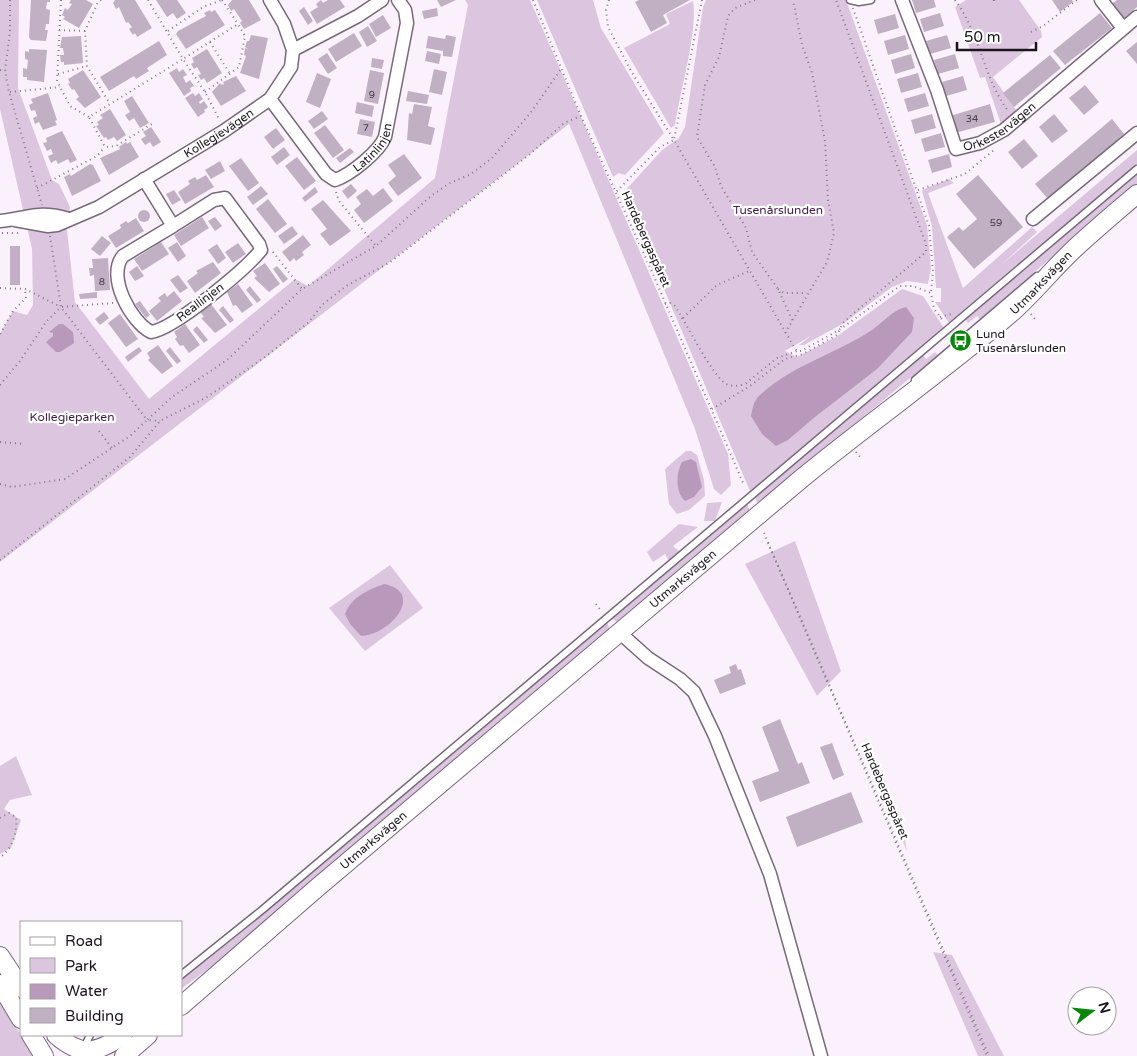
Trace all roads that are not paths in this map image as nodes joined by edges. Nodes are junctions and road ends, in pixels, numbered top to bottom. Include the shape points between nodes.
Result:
1 (270, 0) edge
2 (382, 0) edge
3 (398, 0) edge
4 (871, 0) edge
5 (902, 0) edge
6 (1101, 0) edge
7 (850, 1) edge
8 (1137, 17) edge
9 (1123, 28) junction
10 (293, 50) junction
11 (270, 100) junction
12 (1137, 133) edge
13 (1137, 169) edge
14 (144, 179) junction
15 (1137, 194) edge
16 (1033, 218) dead end
17 (69, 219) junction
18 (14, 220) junction
19 (0, 221) edge
20 (173, 226) junction
21 (619, 632) junction
22 (0, 956) edge
23 (228, 964) junction
24 (182, 974) edge
25 (15, 984) edge
26 (182, 995) edge
27 (182, 1005) edge
28 (20, 1013) edge
29 (32, 1036) edge
30 (51, 1036) edge
31 (57, 1036) edge
32 (90, 1036) edge
33 (121, 1036) edge
34 (132, 1036) edge
35 (147, 1036) edge
36 (44, 1056) edge
37 (63, 1056) edge
38 (82, 1056) edge
39 (106, 1056) edge
40 (124, 1056) edge
41 (821, 1056) edge

1 - 10 street via 284,24
2 - 10 street
3 - 11 street, Latinlinjen via 405,10 407,23 385,137 377,150 335,180 326,174
4 - 7 lane
5 - 9 street, Orkestervägen via 956,149 980,143 1004,130
6 - 9 street
8 - 9 street, Orkestervägen
10 - 11 street, Kollegievägen via 291,67
11 - 14 street, Kollegievägen
12 - 16 street
13 - 24 lane
14 - 17 street, Kollegievägen via 99,206
14 - 20 street
15 - 21 main road, Utmarksvägen via 1010,314 914,393 872,422
17 - 18 street, Kollegievägen via 44,213
17 - 18 street, Kollegievägen via 48,226
18 - 19 street, Kollegievägen
20 - 20 street, Reallinjen via 120,259 119,284 124,302 151,332 161,330 228,281 261,250 225,198 214,200
21 - 23 main road, Utmarksvägen
21 - 41 street via 694,692 715,736 770,874
22 - 25 main road
23 - 26 main road, Utmarksvägen
23 - 27 main road, Utmarksvägen
25 - 28 main road
29 - 36 main road
30 - 37 main road
31 - 38 main road via 74,1054
32 - 38 lane
33 - 38 main road
34 - 39 main road
35 - 40 main road

